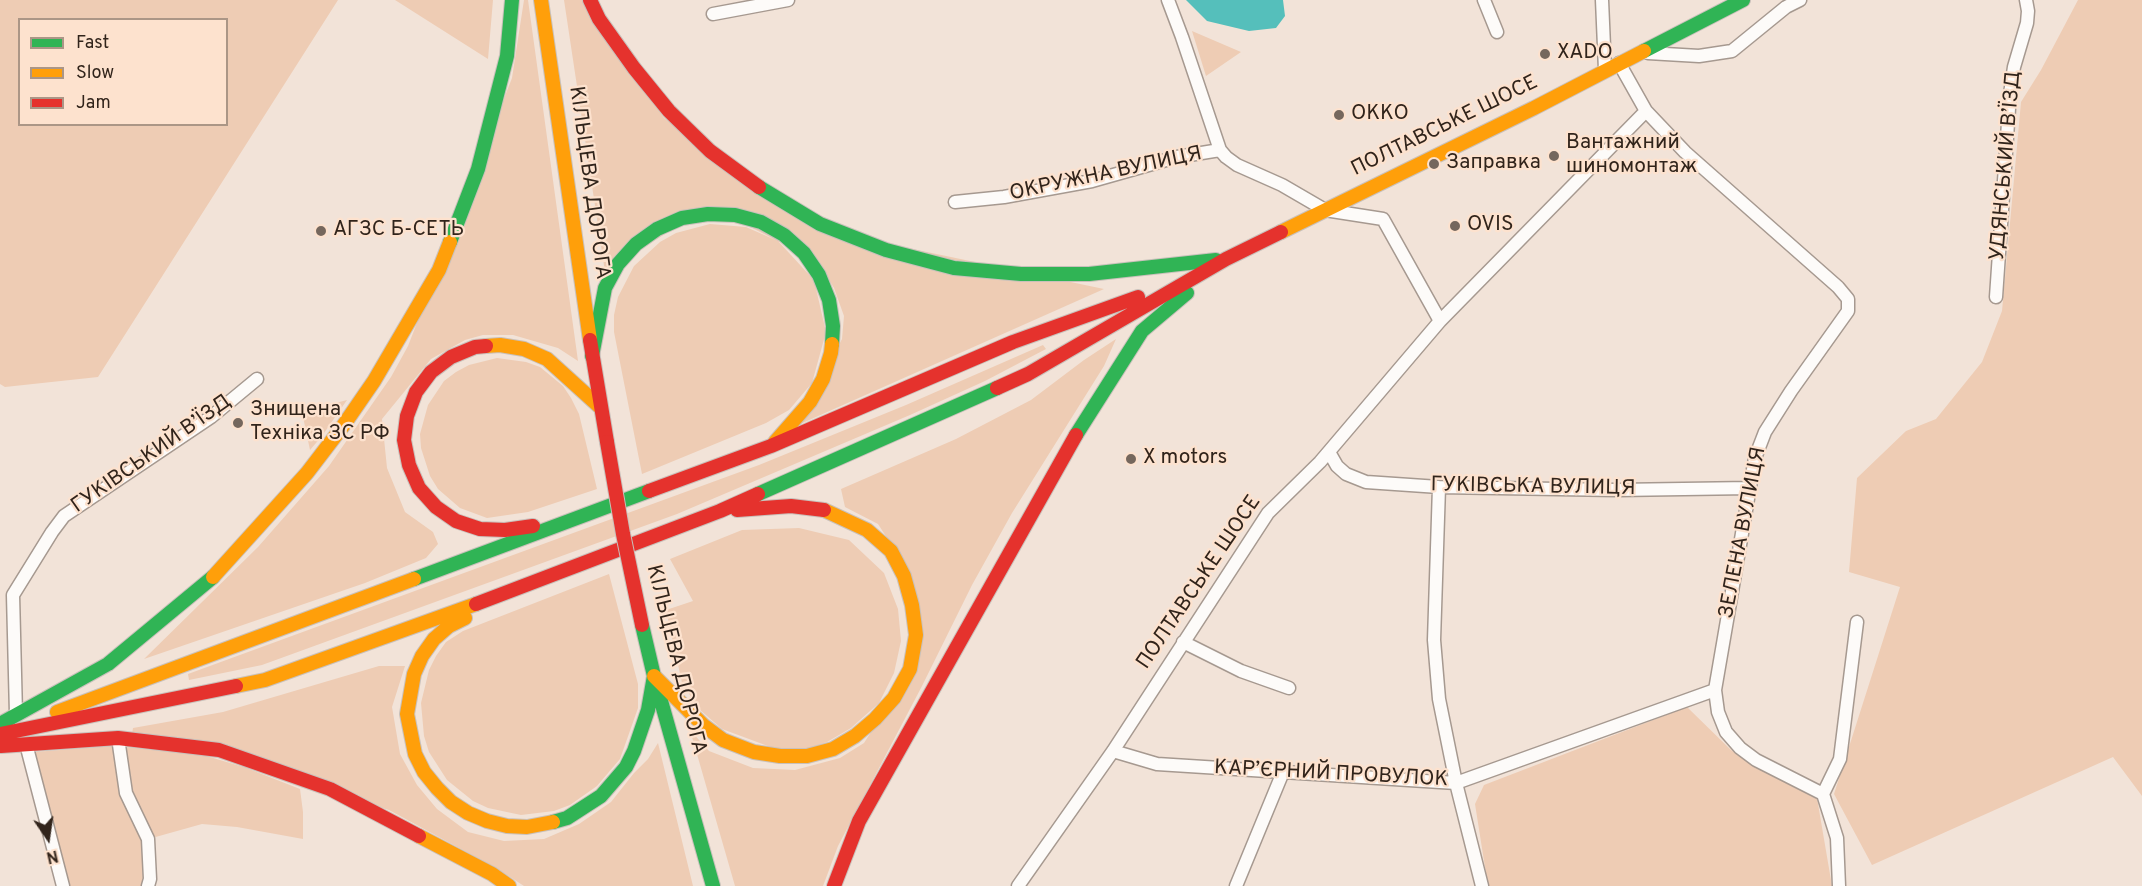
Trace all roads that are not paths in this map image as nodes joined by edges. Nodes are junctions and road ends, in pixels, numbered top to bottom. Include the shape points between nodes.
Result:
1 (512, 0) edge
2 (541, 0) edge
3 (590, 0) edge
4 (788, 0) edge
5 (1168, 0) edge
6 (1484, 0) edge
7 (1602, 0) edge
8 (1743, 0) edge
9 (1800, 0) edge
10 (2026, 0) edge
11 (1729, 4) edge
12 (713, 14) dead end
13 (1497, 32) dead end
14 (1640, 52) junction
15 (1619, 63) junction
16 (1605, 70) junction
17 (1646, 111) junction
18 (1220, 150) junction
19 (955, 201) dead end
20 (1325, 210) junction
21 (1226, 259) junction
22 (1188, 280) junction
23 (1996, 297) dead end
24 (1440, 321) junction
25 (592, 356) junction
26 (256, 379) dead end
27 (600, 407) junction
28 (771, 446) junction
29 (1329, 452) junction
30 (1438, 487) junction
31 (1750, 488) junction
32 (720, 511) junction
33 (576, 519) junction
34 (524, 587) junction
35 (1857, 622) dead end
36 (1183, 642) junction
37 (654, 676) junction
38 (1289, 688) dead end
39 (1715, 690) junction
40 (16, 714) junction
41 (0, 735) edge
42 (118, 738) junction
43 (26, 744) junction
44 (1113, 751) junction
45 (1283, 772) junction
46 (1456, 783) junction
47 (1823, 794) junction
48 (1480, 873) junction
49 (63, 886) edge
50 (148, 886) edge
51 (509, 886) edge
52 (713, 886) edge
53 (834, 886) edge
54 (1018, 886) edge
55 (1236, 886) edge
56 (1475, 886) edge
57 (1482, 886) edge
58 (1839, 886) edge

1 - 40 highway via 507,56 478,169 439,270 343,426 307,474 219,572 108,664
2 - 25 highway, КІЛЬЦЕВА ДОРОГА
3 - 21 highway via 613,39 669,111 710,151 767,193 820,224 886,250 954,267 1021,274 1089,274
4 - 12 street
5 - 18 street
6 - 13 street
7 - 16 street
8 - 11 highway, ПОЛТАВСЬКЕ ШОСЕ
9 - 14 street via 1732,51 1700,56
10 - 23 street, УДЯНСЬКИЙ В’ЇЗД via 2027,23 2010,94
11 - 14 highway, ПОЛТАВСЬКЕ ШОСЕ
14 - 15 highway, ПОЛТАВСЬКЕ ШОСЕ
15 - 16 highway, ПОЛТАВСЬКЕ ШОСЕ
15 - 17 street, ЗЕЛЕНА ВУЛИЦЯ
16 - 20 highway, ПОЛТАВСЬКЕ ШОСЕ
17 - 24 street, ПОЛТАВСЬКЕ ШОСЕ
17 - 31 street, ЗЕЛЕНА ВУЛИЦЯ via 1685,152 1848,300 1848,311 1765,432
18 - 19 street, ОКРУЖНА ВУЛИЦЯ via 1177,157 1092,181 1004,197
18 - 20 street via 1237,165
20 - 21 highway, ПОЛТАВСЬКЕ ШОСЕ
20 - 24 street, ПОЛТАВСЬКЕ ШОСЕ via 1383,219
21 - 22 highway, ПОЛТАВСЬКЕ ШОСЕ
21 - 53 highway via 1142,331 1089,412 859,821
22 - 28 highway via 1013,342
22 - 32 highway via 1028,374
24 - 29 street, ПОЛТАВСЬКЕ ШОСЕ
25 - 27 highway, КІЛЬЦЕВА ДОРОГА
25 - 28 highway via 605,288 618,264 636,244 682,218 735,215 761,222 797,247 819,275 829,300 833,327 823,379 810,402
26 - 40 street, ГУКІВСЬКИЙ В’ЇЗД via 211,417 64,516 13,595
27 - 33 highway via 547,359 524,349 500,345 475,347 451,357 431,372 416,392 407,416 404,440 419,488 456,521 480,529 505,530
27 - 37 highway, КІЛЬЦЕВА ДОРОГА, bridge
28 - 33 highway
29 - 30 street, ГУКІВСЬКА ВУЛИЦЯ via 1337,466 1356,479
29 - 36 street, ПОЛТАВСЬКЕ ШОСЕ via 1268,513
30 - 31 street, ГУКІВСЬКА ВУЛИЦЯ
30 - 46 street via 1434,640 1441,714
31 - 39 street, ЗЕЛЕНА ВУЛИЦЯ
32 - 34 highway
32 - 37 highway via 818,508 867,530 891,550 904,576 916,635 910,669 894,698 876,719 833,749 807,756 754,752 723,740
33 - 41 highway
34 - 37 highway via 449,626 434,639 414,674 407,714 415,754 436,788 451,802 487,821 527,827 567,818 585,808 626,767 648,710
34 - 41 highway via 264,680
35 - 47 street via 1840,759
36 - 38 street via 1241,671
36 - 44 street, ПОЛТАВСЬКЕ ШОСЕ
37 - 52 highway, КІЛЬЦЕВА ДОРОГА
39 - 46 street, КАР’ЄРНИЙ ПРОВУЛОК
39 - 47 street, ЗЕЛЕНА ВУЛИЦЯ via 1726,732 1740,748
40 - 41 highway
41 - 43 highway
42 - 43 highway
42 - 50 street via 126,793 148,839
42 - 51 highway via 219,750 330,789
43 - 49 street
44 - 45 street, КАР’ЄРНИЙ ПРОВУЛОК via 1157,764
44 - 54 street, ПОЛТАВСЬКЕ ШОСЕ
45 - 46 street, КАР’ЄРНИЙ ПРОВУЛОК
45 - 55 street
46 - 48 street
47 - 58 street via 1837,838
48 - 56 street
48 - 57 street

